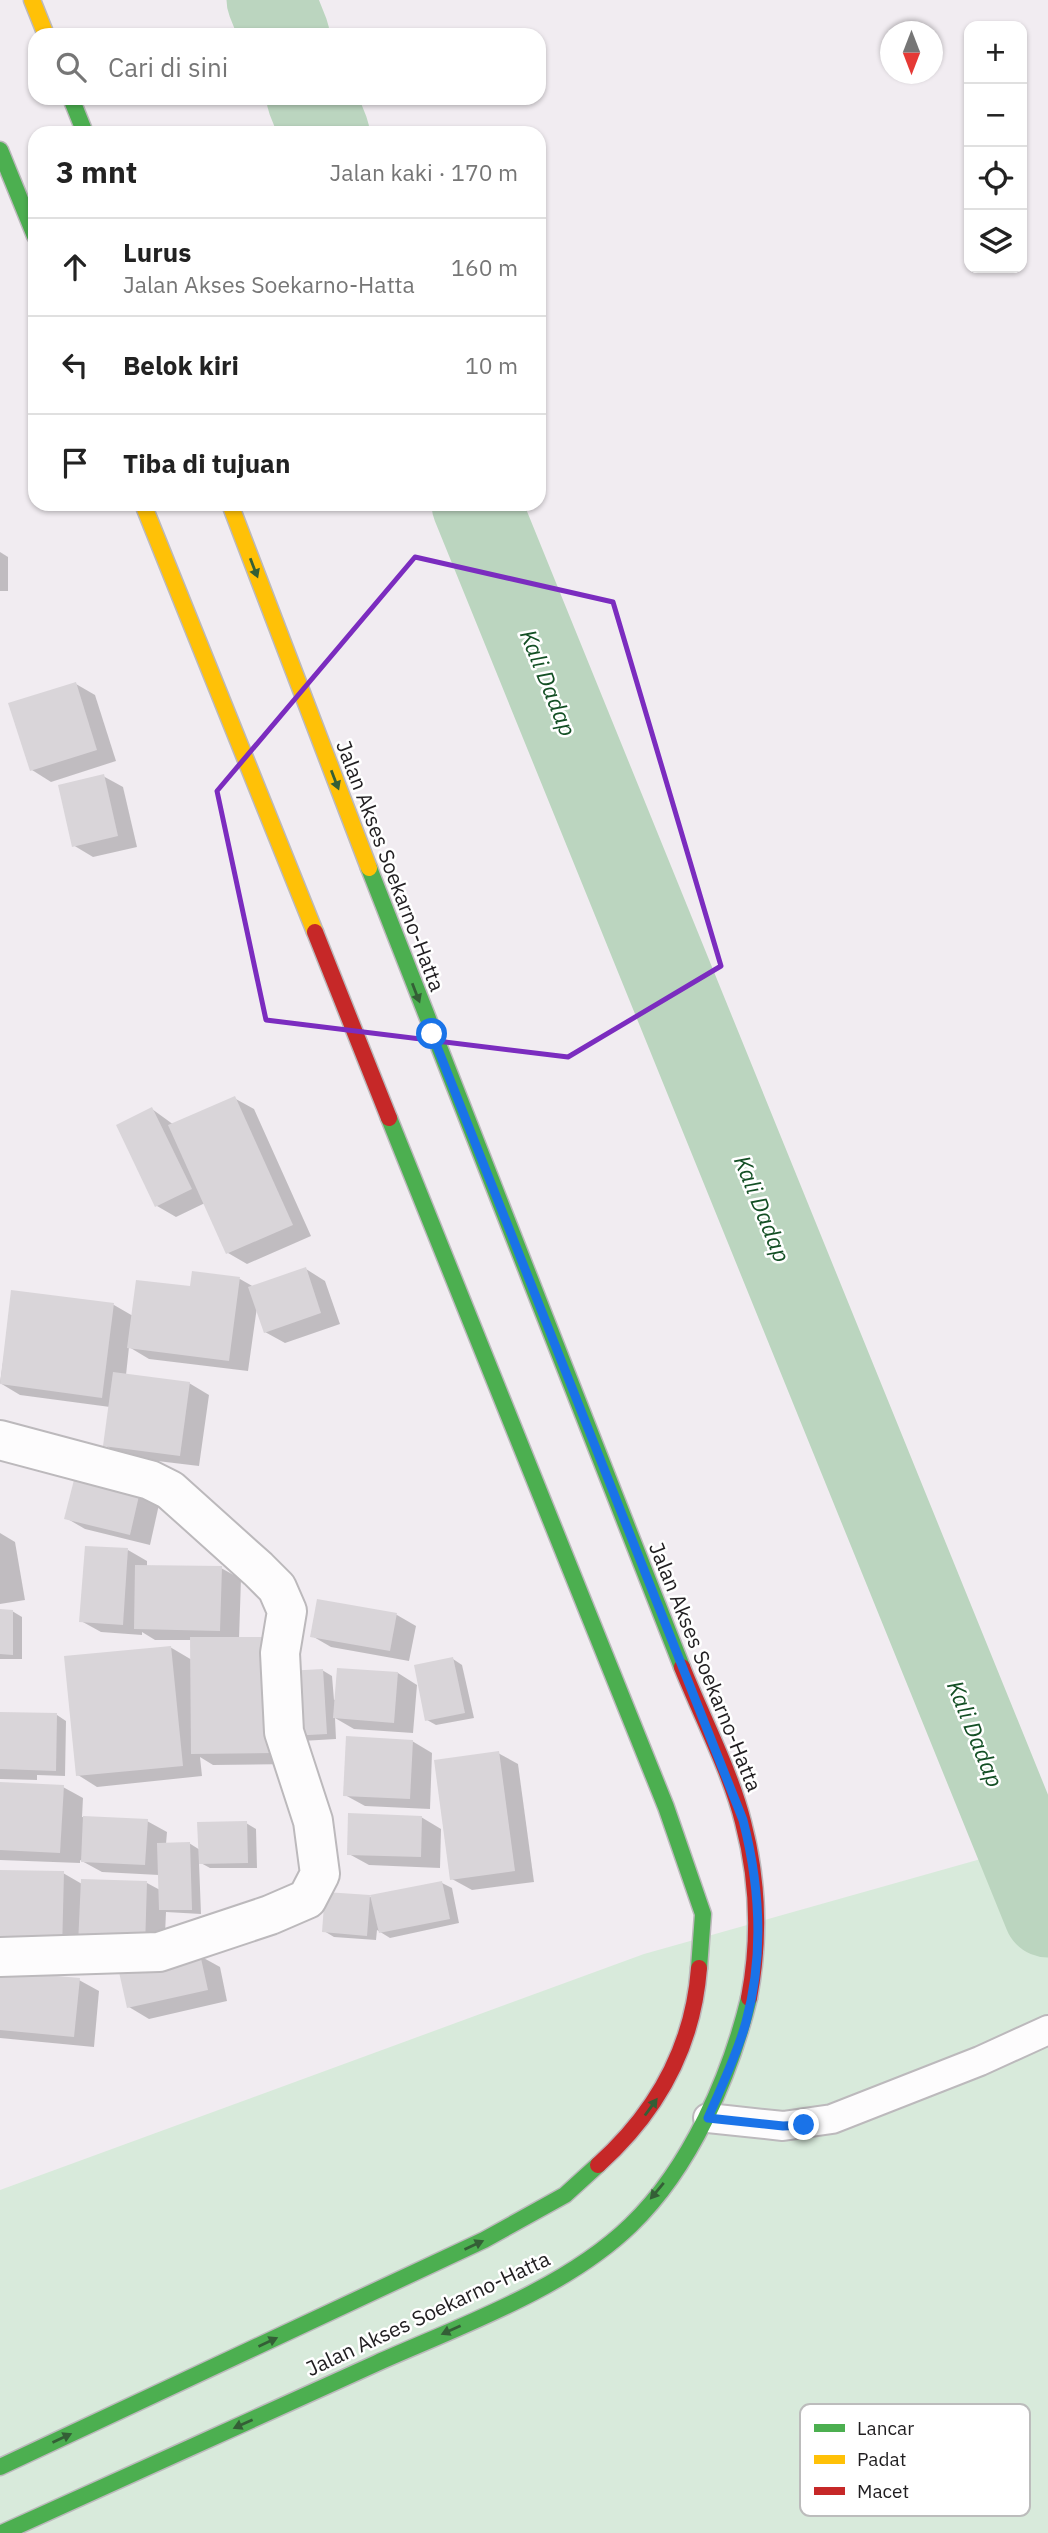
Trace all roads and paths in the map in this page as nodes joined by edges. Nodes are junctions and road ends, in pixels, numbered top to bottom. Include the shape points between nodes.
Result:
1 (32, 0) edge
2 (43, 28) edge
3 (74, 105) edge
4 (82, 126) edge
5 (0, 150) edge
6 (28, 219) edge
7 (146, 511) edge
8 (233, 511) edge
9 (0, 1440) edge
10 (0, 1956) edge
11 (1048, 2031) edge
12 (708, 2118) junction
13 (0, 2467) edge
14 (2, 2533) edge

1 - 2 main road
3 - 4 main road
5 - 6 main road
13 -> 7 main road, Jalan Akses Soekarno-Hatta via 484,2240 565,2195 629,2137 657,2099 680,2056 698,1982 703,1914 666,1807
8 -> 12 main road, Jalan Akses Soekarno-Hatta via 427,1021 743,1820 755,1865 755,1979 746,2024
9 - 10 street via 150,1480 170,1490 277,1588 287,1611 280,1653 285,1732 313,1821 320,1874 307,1899 159,1952
11 - 12 lane via 832,2119 783,2126
12 -> 14 main road, Jalan Akses Soekarno-Hatta via 625,2231 570,2270 502,2307

